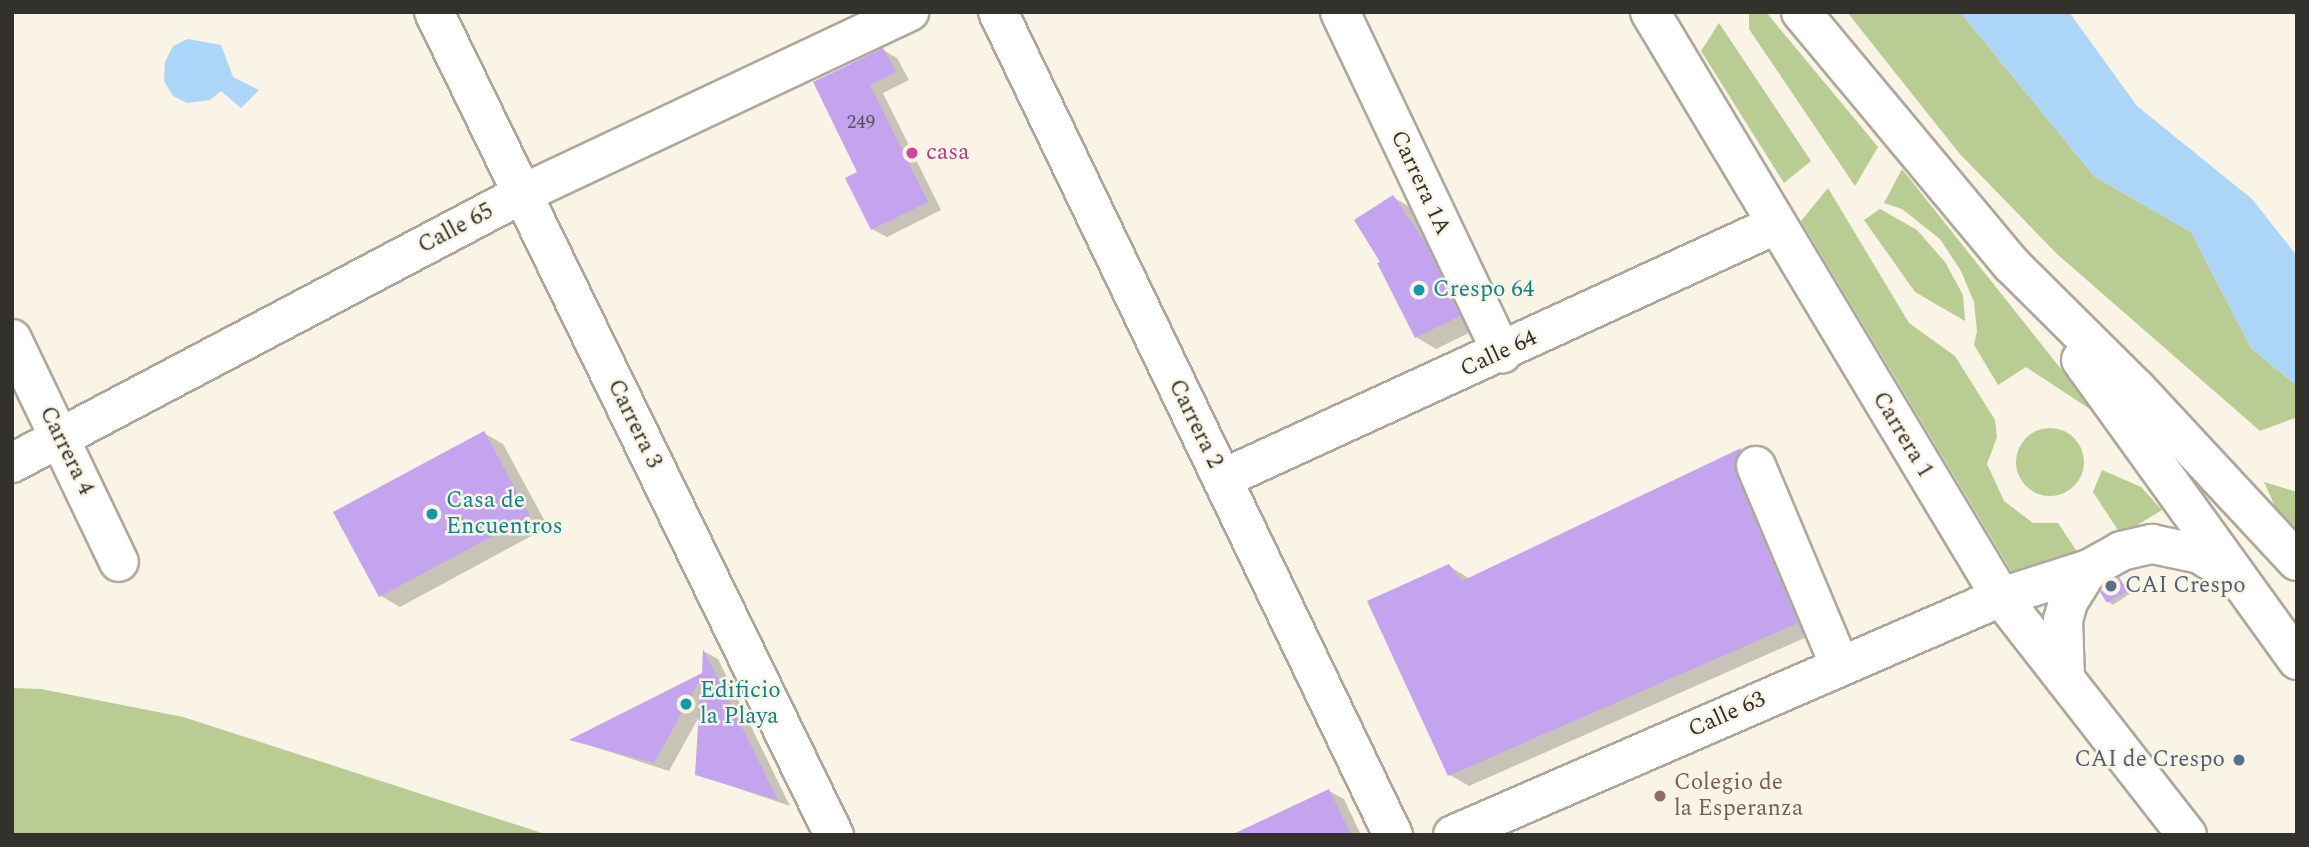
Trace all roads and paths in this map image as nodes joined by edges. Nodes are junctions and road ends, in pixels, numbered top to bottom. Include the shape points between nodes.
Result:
1 (434, 12) edge
2 (909, 12) edge
3 (998, 12) edge
4 (1340, 12) edge
5 (1650, 12) edge
6 (1801, 12) edge
7 (522, 194) junction
8 (1775, 225) junction
9 (2012, 265) junction
10 (12, 339) edge
11 (1502, 353) junction
12 (60, 438) junction
13 (12, 463) edge
14 (1756, 466) dead end
15 (1222, 479) junction
16 (2297, 561) edge
17 (119, 562) dead end
18 (2088, 569) junction
19 (2239, 583) junction
20 (2001, 597) junction
21 (2297, 660) edge
22 (1840, 666) junction
23 (2065, 679) junction
24 (834, 835) edge
25 (1393, 835) edge
26 (1453, 835) edge
27 (2187, 835) edge

1 - 7 street, Carrera 3
2 - 7 street, Calle 65
3 - 15 street, Carrera 2
4 - 11 street, Carrera 1A
5 - 8 street, Carrera 1
6 - 9 street
7 - 12 street, Calle 65
7 - 24 street, Carrera 3
8 - 11 street, Calle 64
8 - 20 street, Carrera 1
9 - 16 street via 2136,388
9 - 19 street
10 - 12 street, Carrera 4
11 - 15 street, Calle 64
12 - 13 street, Calle 65
12 - 17 street, Carrera 4
14 - 22 street
15 - 25 street, Carrera 2
18 - 19 street, Calle 63 via 2136,546 2169,545 2200,554
18 - 20 street, Calle 63
18 - 23 street via 2068,601 2063,620
19 - 21 street
20 - 22 street, Calle 63
20 - 23 street, Carrera 1
22 - 26 street, Calle 63
23 - 27 street, Carrera 1

